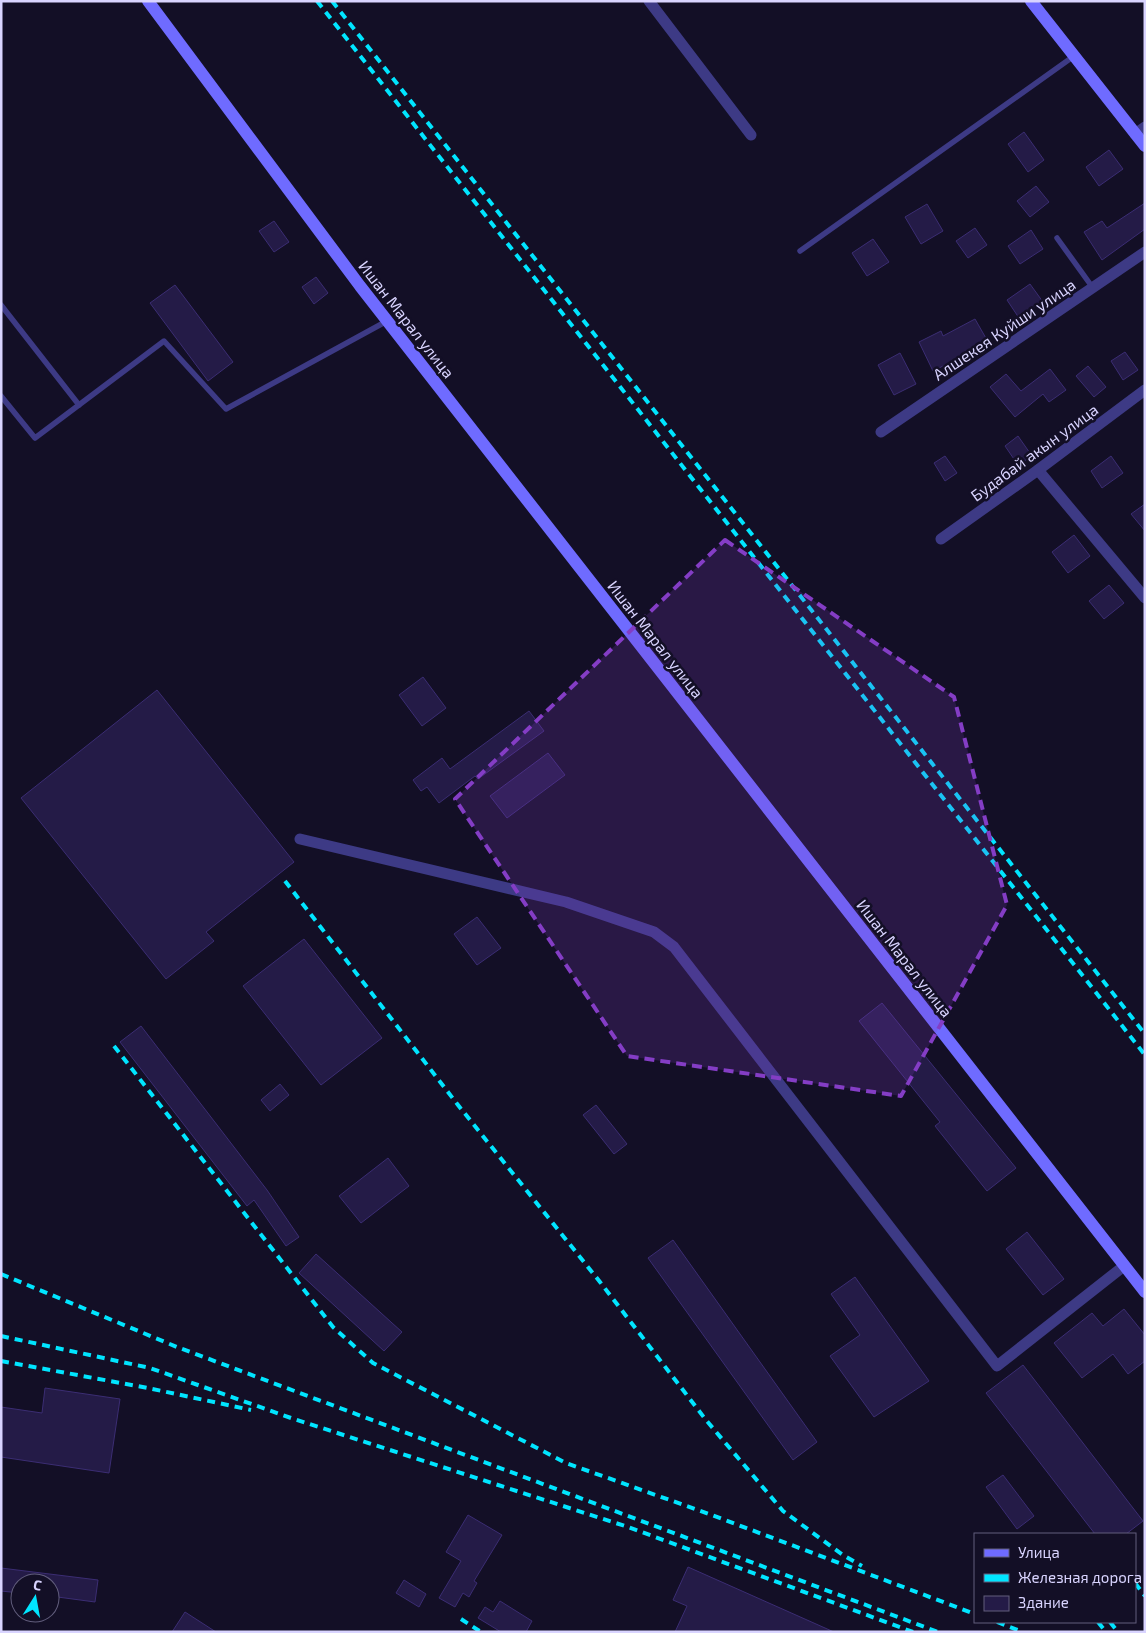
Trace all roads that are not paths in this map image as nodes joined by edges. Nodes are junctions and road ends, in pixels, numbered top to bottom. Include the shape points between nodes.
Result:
1 (148, 1) edge
2 (649, 1) edge
3 (1032, 1) edge
4 (1074, 56) junction
5 (1140, 130) edge
6 (751, 135) dead end
7 (1145, 146) edge
8 (1056, 238) dead end
9 (800, 251) dead end
10 (1145, 252) edge
11 (1092, 288) junction
12 (1, 305) edge
13 (387, 321) junction
14 (1145, 390) edge
15 (1, 396) edge
16 (79, 405) junction
17 (881, 432) dead end
18 (1038, 470) junction
19 (941, 539) dead end
20 (1145, 598) edge
21 (300, 839) dead end
22 (1124, 1266) junction
23 (1145, 1292) edge

1 - 13 main road, Ишан Марал улица
2 - 6 street
3 - 4 main road
4 - 5 main road
4 - 9 lane
5 - 7 main road
8 - 11 lane
10 - 11 street, Алшекея Куйши улица
11 - 17 street, Алшекея Куйши улица
12 - 16 lane
13 - 16 lane via 226,409 164,341
13 - 22 main road, Ишан Марал улица
14 - 18 street, Будабай акын улица
15 - 16 lane via 36,438
18 - 19 street, Будабай акын улица
18 - 20 street
21 - 22 street via 566,902 654,932 674,947 997,1366
22 - 23 main road, Ишан Марал улица

